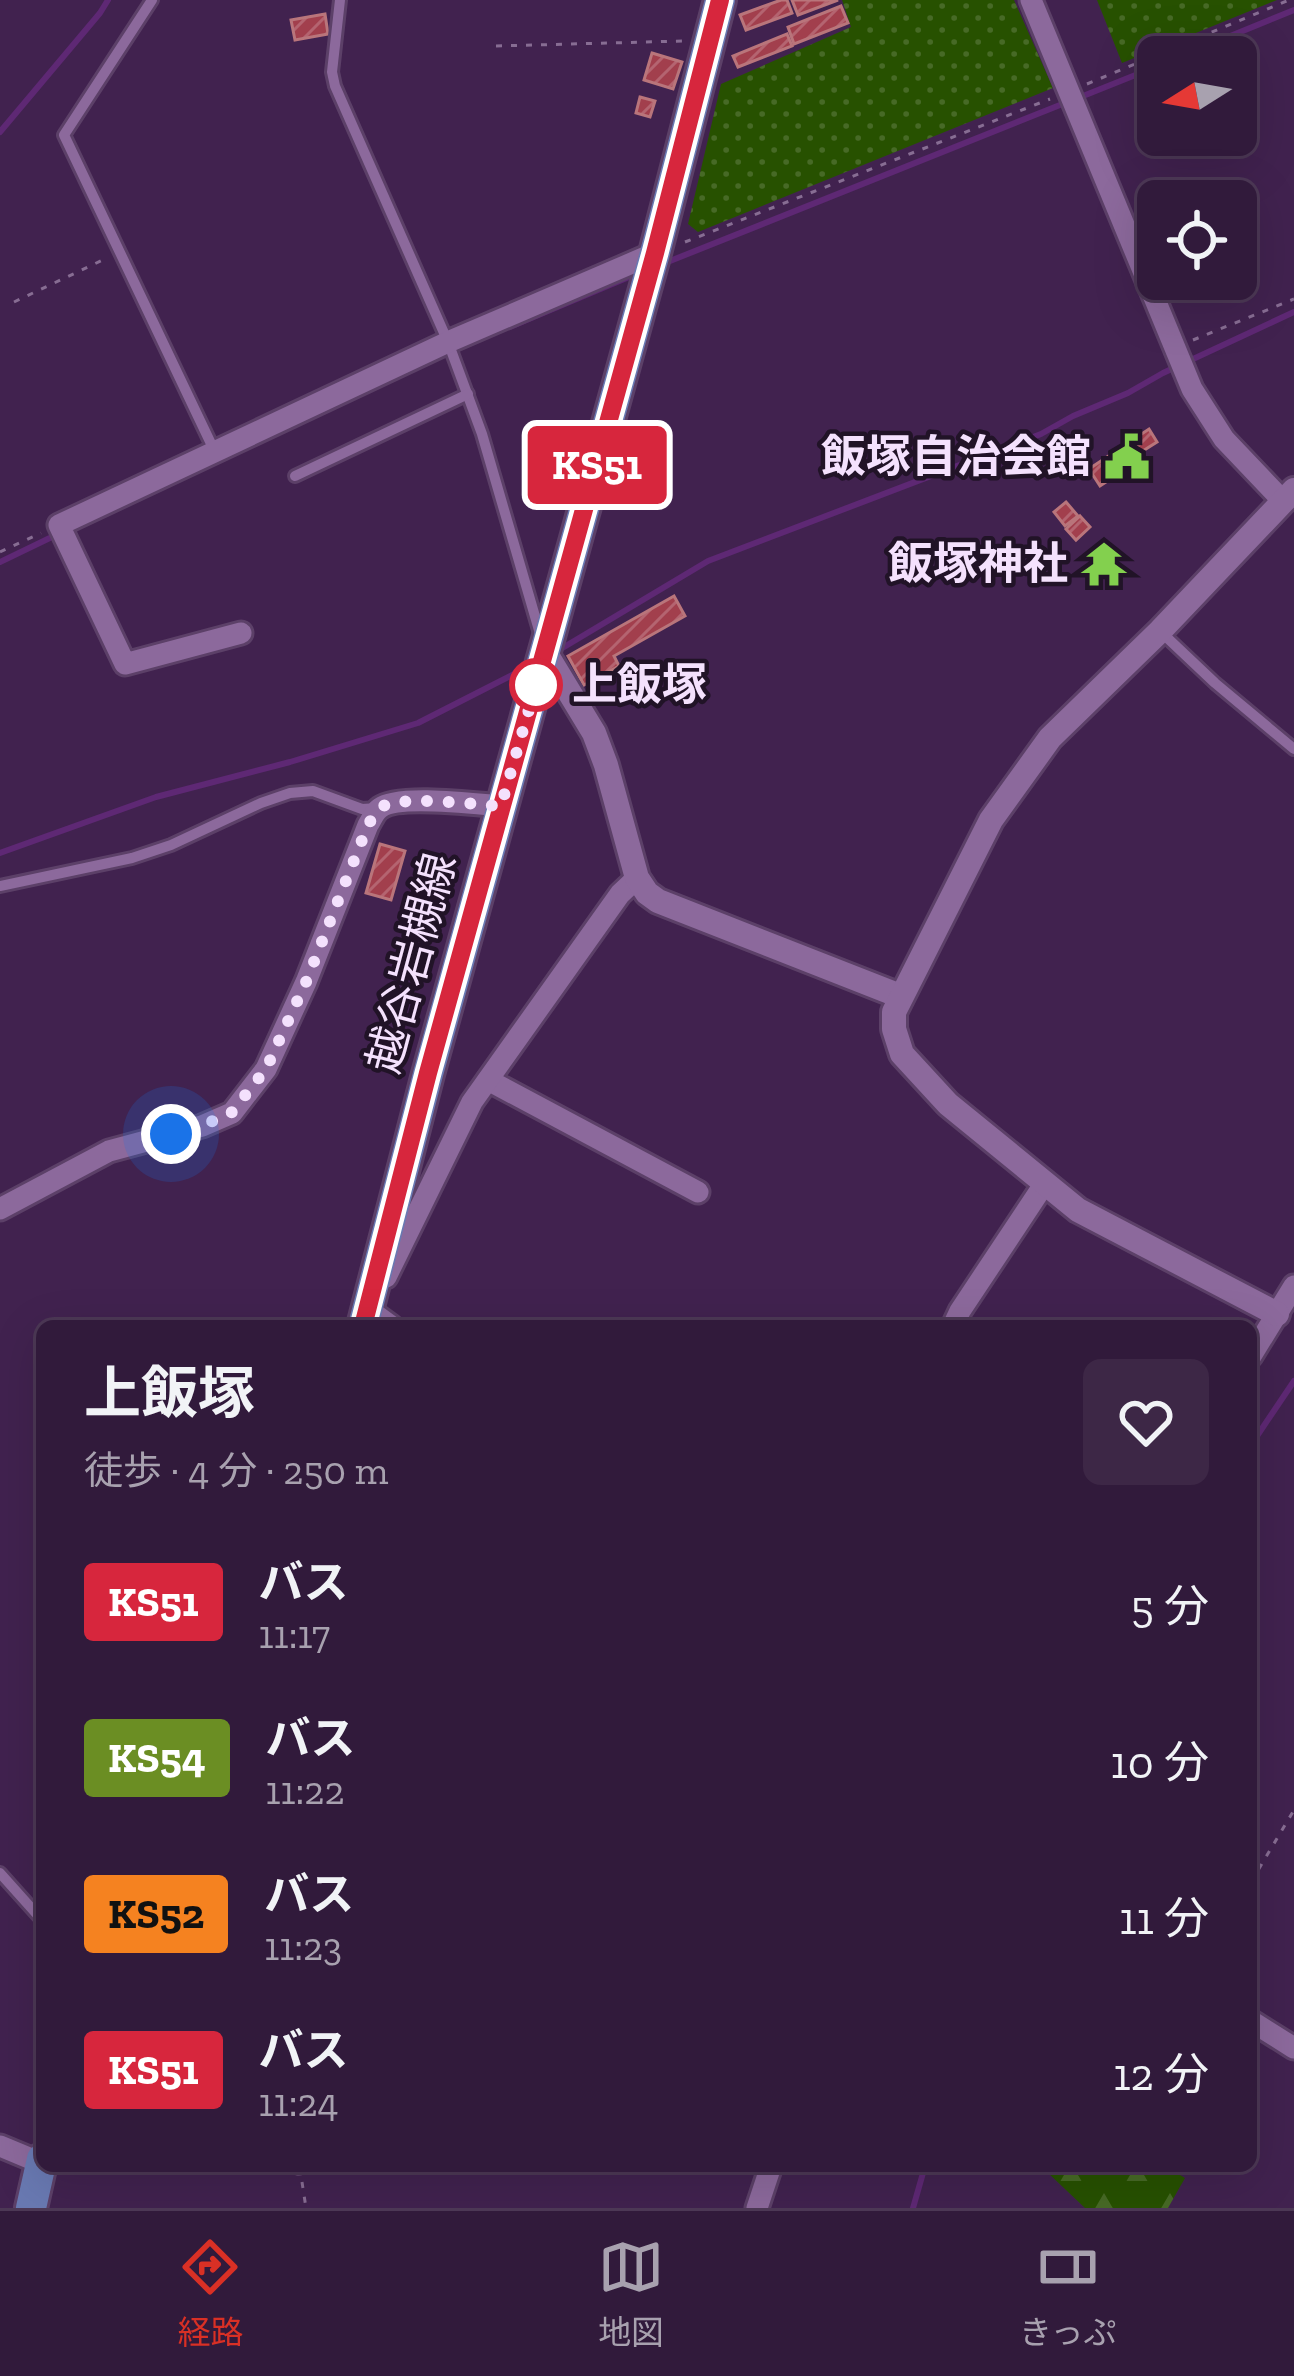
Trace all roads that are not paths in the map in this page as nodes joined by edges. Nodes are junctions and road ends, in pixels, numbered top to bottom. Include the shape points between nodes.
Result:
1 (152, 0) edge
2 (340, 0) edge
3 (720, 0) edge
4 (1031, 0) edge
5 (655, 253) junction
6 (448, 342) junction
7 (468, 394) junction
8 (214, 452) junction
9 (295, 476) dead end
10 (1288, 495) edge
11 (1160, 631) junction
12 (241, 633) dead end
13 (545, 652) junction
14 (1294, 749) edge
15 (501, 806) junction
16 (380, 808) junction
17 (637, 878) junction
18 (0, 886) edge
19 (900, 996) junction
20 (488, 1080) junction
21 (1045, 1183) junction
22 (698, 1192) dead end
23 (0, 1209) edge
24 (1294, 1286) edge
25 (1277, 1314) junction
26 (372, 1320) edge
27 (956, 1320) edge
28 (1257, 1346) edge
29 (0, 1873) edge
30 (36, 1913) edge
31 (1257, 2025) edge
32 (1294, 2048) edge
33 (0, 2146) edge
34 (36, 2159) edge
35 (40, 2172) edge
36 (769, 2172) edge
37 (32, 2208) edge
38 (757, 2208) edge

1 - 8 lane via 64,135
2 - 6 lane via 335,86
3 - 5 main road, 越谷岩槻線
4 - 10 street via 1192,389 1224,439
5 - 6 street
5 - 13 main road, 越谷岩槻線
6 - 7 lane
6 - 8 street
7 - 9 lane
7 - 13 lane
8 - 12 street via 59,525 125,664
10 - 11 street
11 - 14 lane
11 - 19 street via 1049,738 991,820
13 - 15 main road, 越谷岩槻線
13 - 17 street via 594,733
15 - 16 street via 417,800
15 - 26 main road, 越谷岩槻線
16 - 18 lane via 313,790 290,793 132,858
16 - 23 street via 266,1069 232,1112 109,1151
17 - 19 street via 658,901
17 - 20 street
19 - 21 street via 894,1029 902,1054 948,1104
20 - 22 street
20 - 26 street
21 - 25 street via 1078,1210
21 - 27 street
24 - 25 street
25 - 28 street
29 - 30 lane
31 - 32 street
33 - 34 street
35 - 37 main road
36 - 38 street

